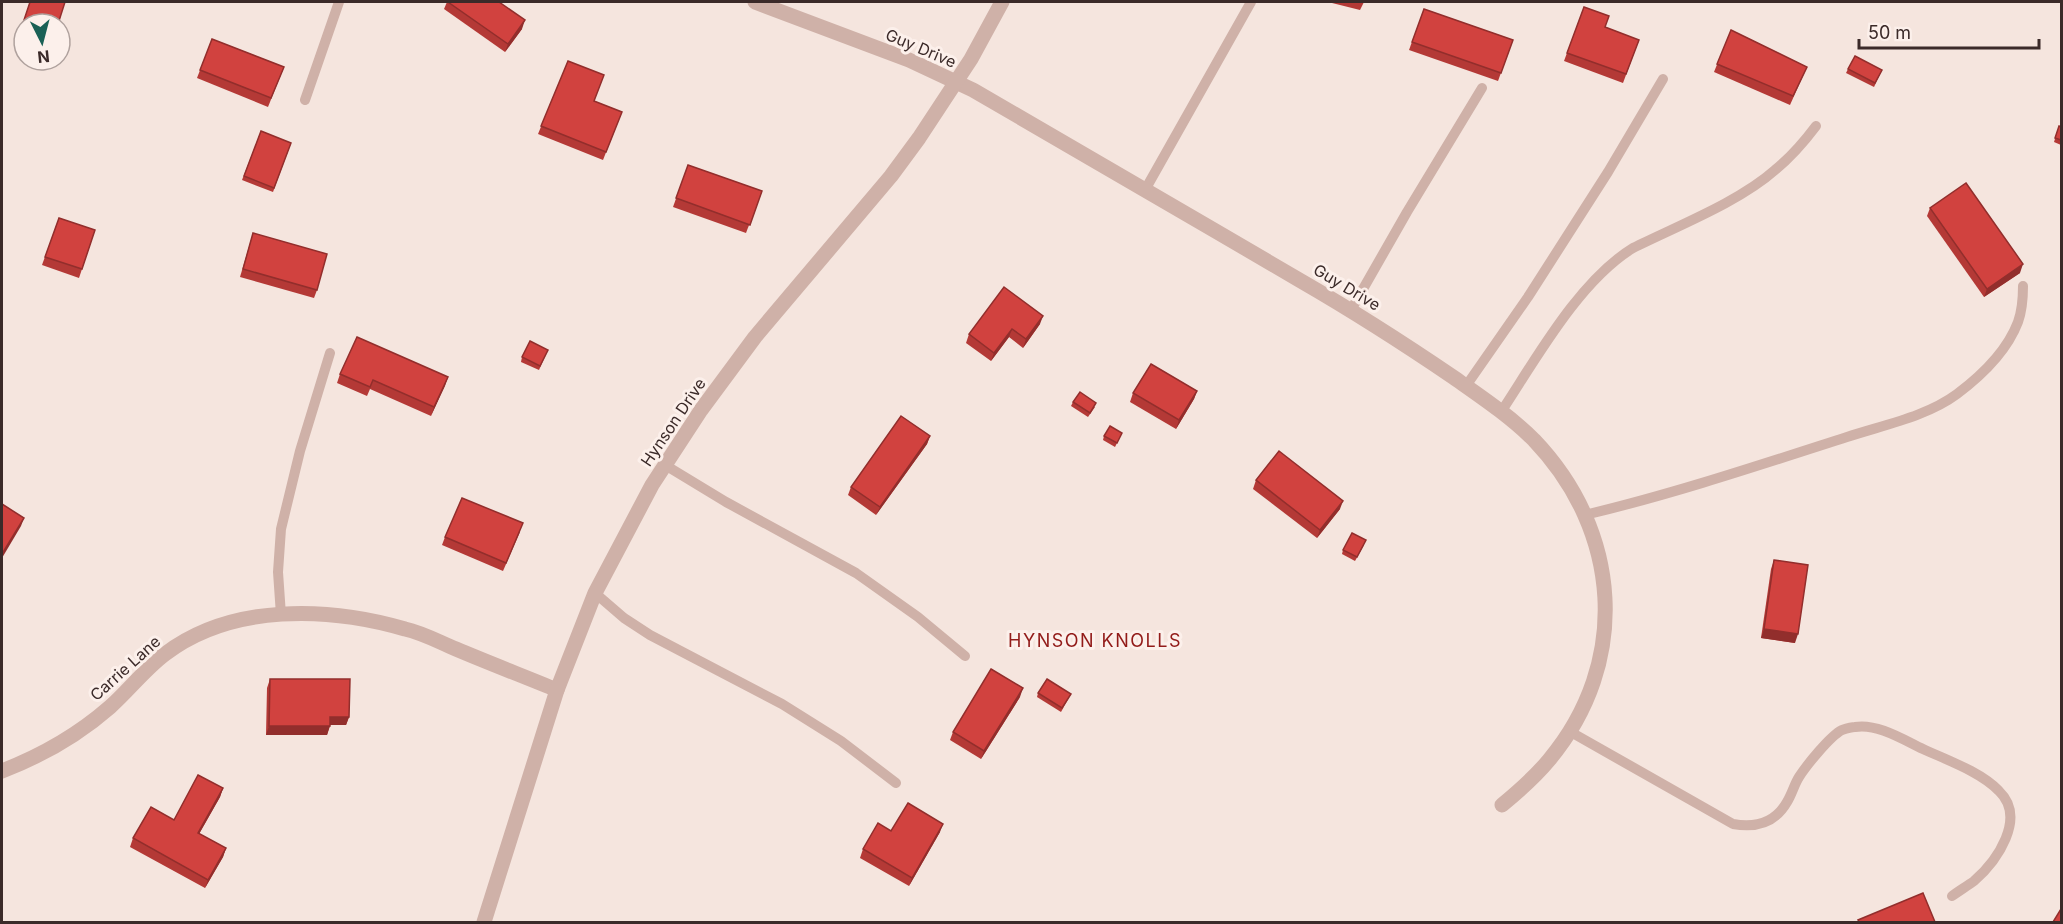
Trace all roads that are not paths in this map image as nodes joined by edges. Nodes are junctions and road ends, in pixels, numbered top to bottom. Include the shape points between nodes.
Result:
1 (339, 2) edge
2 (755, 2) edge
3 (1002, 2) edge
4 (1251, 2) edge
5 (1663, 80) dead end
6 (957, 82) junction
7 (1482, 88) dead end
8 (304, 100) dead end
9 (1816, 126) dead end
10 (1145, 190) junction
11 (2023, 286) dead end
12 (1351, 310) junction
13 (330, 353) dead end
14 (1466, 386) junction
15 (1501, 412) junction
16 (665, 465) junction
17 (1585, 515) junction
18 (595, 593) junction
19 (281, 615) junction
20 (965, 656) dead end
21 (557, 690) junction
22 (1569, 731) junction
23 (2, 771) edge
24 (896, 783) dead end
25 (1502, 805) dead end
26 (1952, 896) dead end
27 (484, 922) edge

1 - 8 lane
2 - 6 street, Guy Drive
3 - 6 street, Hynson Drive
4 - 10 lane
5 - 14 lane via 1528,297
6 - 10 street, Guy Drive
6 - 16 street, Hynson Drive via 891,176 755,337
7 - 12 lane
9 - 15 lane via 1775,171 1744,193 1633,248 1596,277
10 - 12 street, Guy Drive
11 - 17 lane via 2018,322 2005,345 1985,370 1955,395 1926,411 1764,464
12 - 14 street, Guy Drive
13 - 19 lane via 281,529
14 - 15 street, Guy Drive
15 - 17 street, Guy Drive via 1533,439 1558,469
16 - 18 street, Hynson Drive
16 - 20 lane via 856,573
17 - 22 street, Guy Drive via 1604,576 1604,634 1584,704
18 - 21 street, Hynson Drive
18 - 24 lane via 650,635 782,704 841,741
19 - 21 street, Carrie Lane via 324,614 408,629
19 - 23 street, Carrie Lane via 219,626 195,636 166,653 110,707 75,734 29,761
21 - 27 street, Hynson Drive
22 - 25 street, Guy Drive via 1551,759
22 - 26 lane via 1733,824 1749,827 1778,815 1798,778 1841,730 1857,726 1877,729 1967,768 1999,791 2009,805 2012,819 2008,833 1993,860

